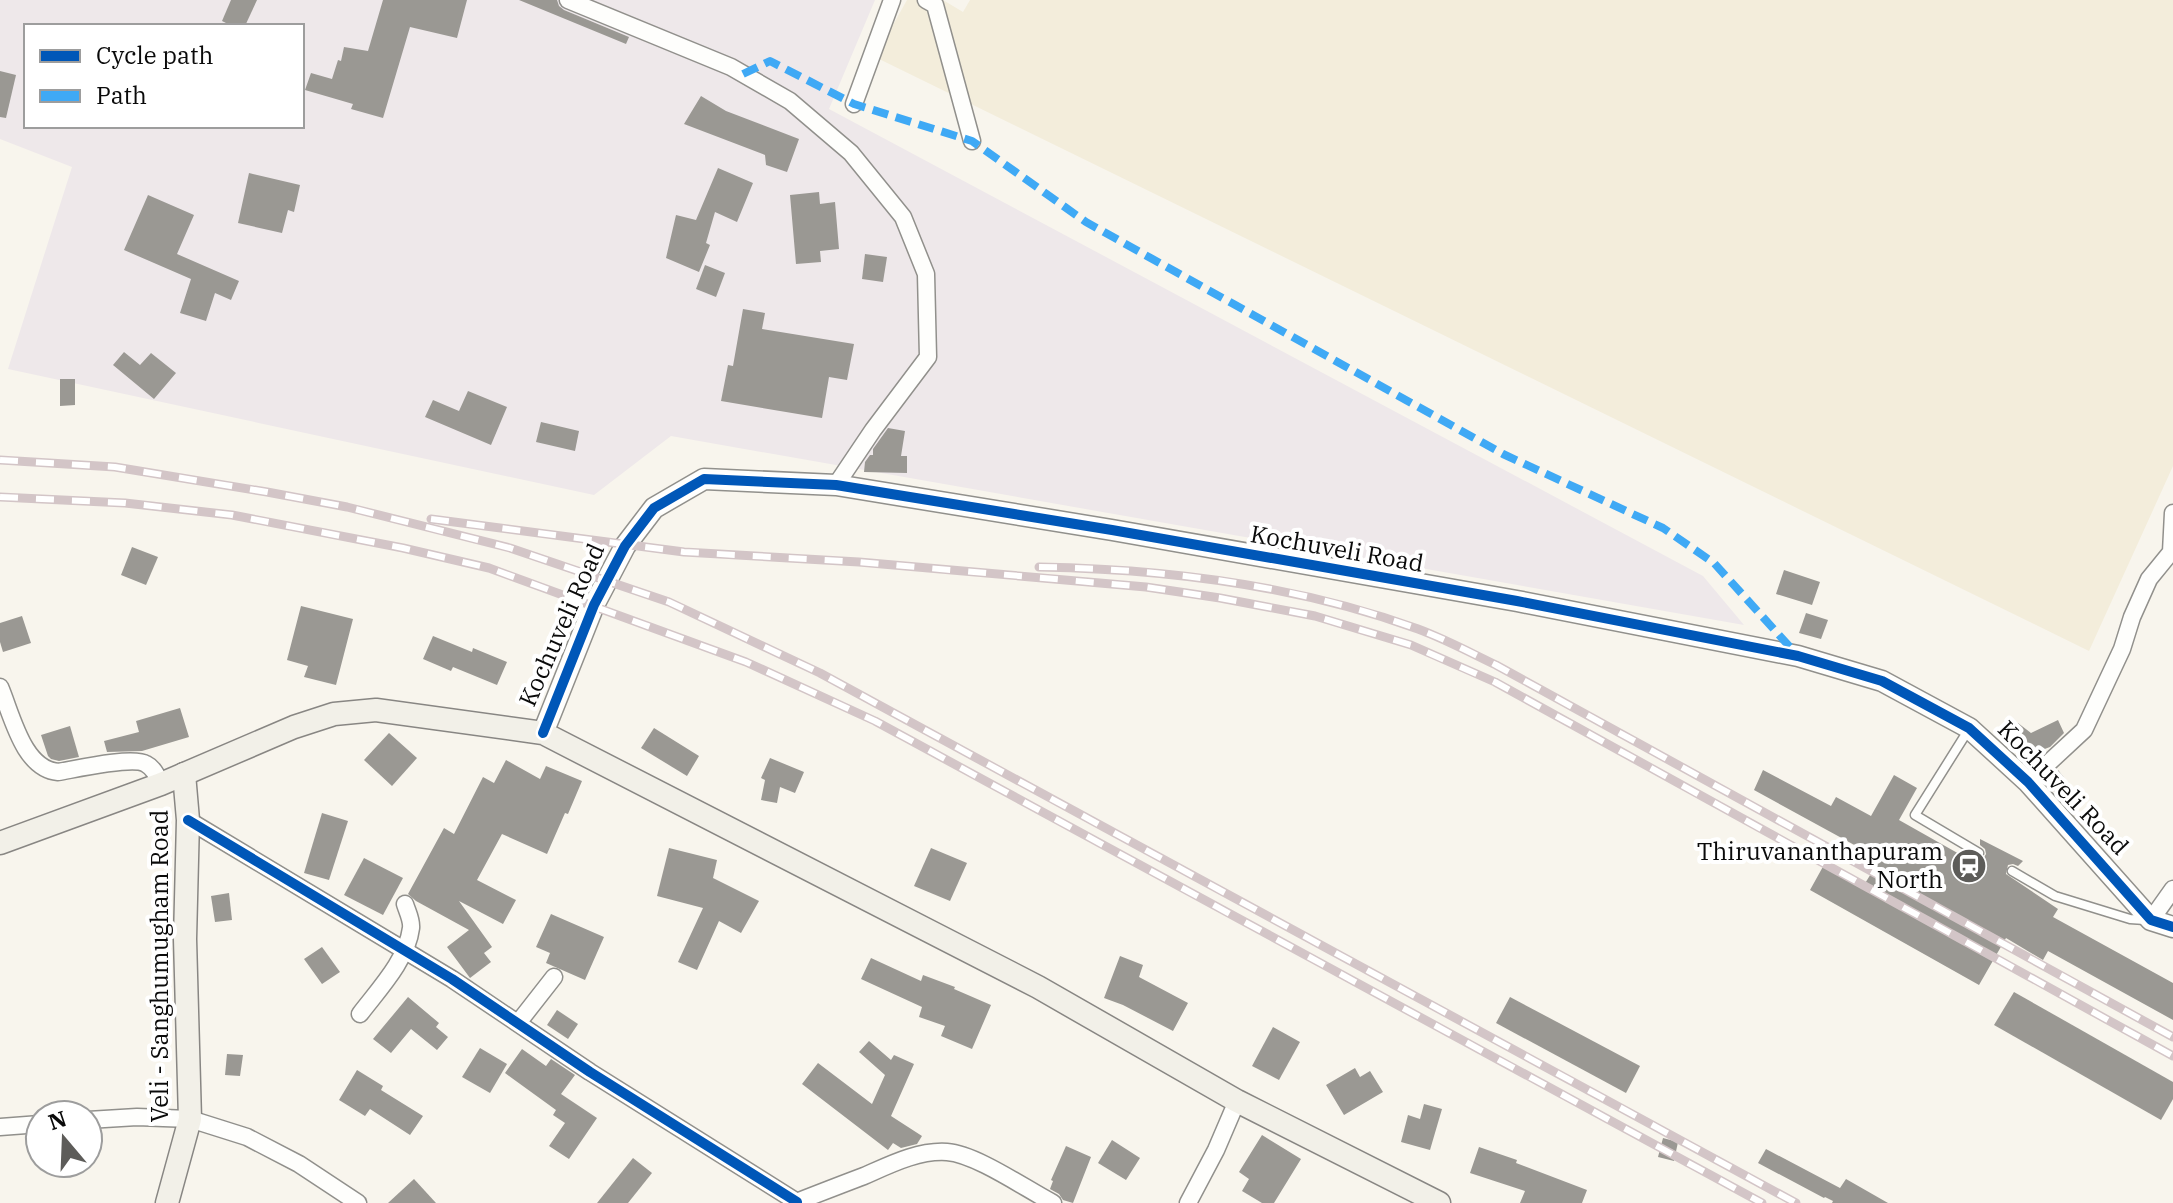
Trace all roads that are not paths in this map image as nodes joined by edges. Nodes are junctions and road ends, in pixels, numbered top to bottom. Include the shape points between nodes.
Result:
1 (568, 0) edge
2 (892, 0) edge
3 (926, 0) edge
4 (854, 104) dead end
5 (972, 141) dead end
6 (836, 485) junction
7 (2173, 513) edge
8 (0, 687) edge
9 (1969, 728) junction
10 (543, 733) junction
11 (184, 774) junction
12 (2028, 782) junction
13 (161, 784) junction
14 (188, 820) junction
15 (0, 843) edge
16 (1979, 853) dead end
17 (2012, 871) dead end
18 (2173, 889) edge
19 (405, 904) dead end
20 (2151, 920) junction
21 (2173, 927) edge
22 (404, 950) junction
23 (554, 977) dead end
24 (360, 1014) dead end
25 (518, 1023) junction
26 (1237, 1101) junction
27 (104, 1119) edge
28 (190, 1119) junction
29 (24, 1125) edge
30 (0, 1127) edge
31 (796, 1202) edge
32 (167, 1203) edge
33 (358, 1203) edge
34 (1053, 1203) edge
35 (1188, 1203) edge
36 (1439, 1203) edge

1 - 6 street via 731,67 790,101 851,153 903,217 926,274 928,357
2 - 4 street
3 - 5 street via 935,5
6 - 9 street, Kochuveli Road via 1486,596 1798,656 1882,681
6 - 10 street, Kochuveli Road via 704,479 654,508 625,546 594,605
7 - 12 street via 2171,552 2149,579 2084,730
8 - 13 street via 23,744 40,766 58,772 140,761 154,770
9 - 12 street, Kochuveli Road
9 - 16 lane via 1915,815
10 - 11 main road via 376,710 334,714
10 - 26 main road via 1038,987
11 - 13 main road
11 - 14 main road, Veli - Sanghumugham Road
12 - 20 street, Kochuveli Road
13 - 15 main road
14 - 22 street
14 - 28 main road, Veli - Sanghumugham Road
17 - 20 lane via 2055,896 2130,919
18 - 20 street
19 - 22 street via 412,925
20 - 21 street
22 - 24 street
22 - 25 street
23 - 25 street
25 - 31 street
26 - 35 street
26 - 36 main road
27 - 28 street
28 - 32 main road, Veli - Sanghumugham Road
28 - 33 street via 247,1137
29 - 30 street
31 - 34 street via 904,1160 947,1152

